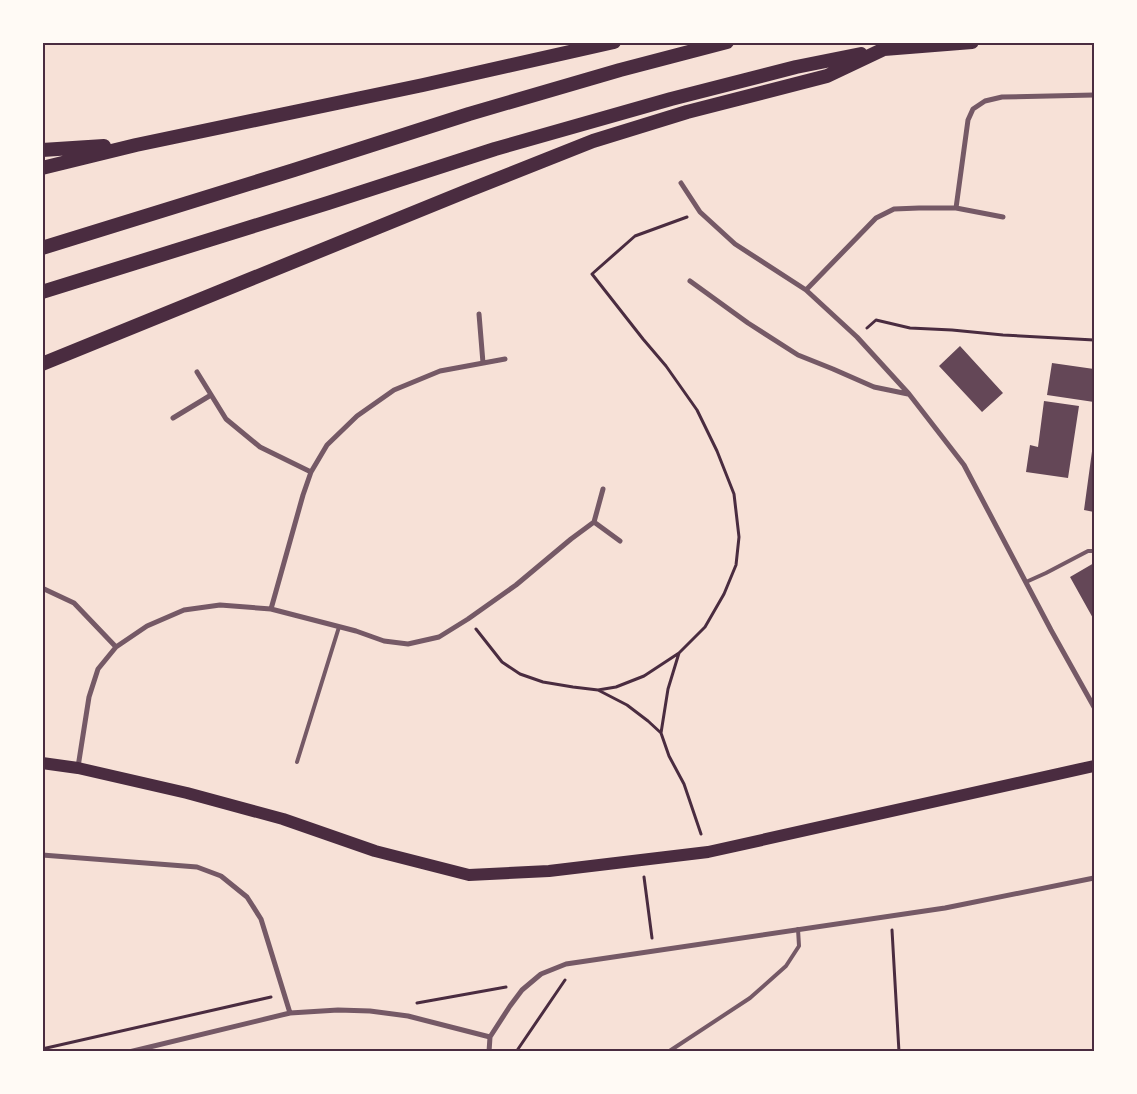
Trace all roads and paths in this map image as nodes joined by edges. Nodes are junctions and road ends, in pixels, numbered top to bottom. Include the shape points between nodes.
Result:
1 (614, 42) edge
2 (727, 42) edge
3 (972, 42) edge
4 (884, 49) junction
5 (1094, 95) edge
6 (136, 145) junction
7 (42, 150) edge
8 (42, 168) edge
9 (681, 183) dead end
10 (956, 208) junction
11 (700, 212) junction
12 (1003, 217) dead end
13 (42, 248) edge
14 (690, 281) dead end
15 (806, 290) junction
16 (42, 292) edge
17 (479, 314) dead end
18 (857, 337) junction
19 (1094, 340) edge
20 (505, 359) dead end
21 (483, 363) junction
22 (42, 364) edge
23 (197, 372) dead end
24 (909, 394) junction
25 (211, 395) junction
26 (173, 418) dead end
27 (311, 472) junction
28 (603, 489) dead end
29 (594, 522) junction
30 (620, 541) dead end
31 (1094, 551) edge
32 (1026, 582) junction
33 (42, 588) edge
34 (271, 609) junction
35 (468, 619) junction
36 (339, 627) junction
37 (116, 647) junction
38 (679, 653) junction
39 (598, 690) junction
40 (1094, 707) edge
41 (661, 733) junction
42 (297, 762) dead end
43 (42, 763) edge
44 (1094, 766) edge
45 (78, 768) junction
46 (708, 852) junction
47 (42, 854) edge
48 (642, 860) junction
49 (1094, 878) edge
50 (891, 916) junction
51 (798, 929) junction
52 (653, 951) junction
53 (577, 962) junction
54 (532, 982) junction
55 (284, 994) junction
56 (408, 1004) dead end
57 (290, 1013) junction
58 (490, 1037) junction
59 (42, 1049) edge
60 (129, 1052) edge
61 (490, 1052) edge
62 (516, 1052) edge
63 (668, 1052) edge
64 (899, 1052) edge

1 - 6 highway
2 - 13 highway via 469,114
3 - 4 highway
4 - 16 highway via 796,67 495,149
4 - 22 highway via 827,76 687,112 593,142
5 - 10 street via 1002,96 985,100 973,109 968,120
6 - 7 highway
6 - 8 highway
9 - 11 street
10 - 12 street
10 - 15 street via 894,209 876,218
11 - 15 street via 735,244
11 - 38 path via 636,236 592,274 697,410 734,494 739,537 736,565 705,626
14 - 24 street via 798,355 874,388
15 - 18 street
17 - 21 street
18 - 19 path via 876,320 910,328
18 - 24 street
20 - 21 street
21 - 27 street via 440,371 394,390 357,416 327,445
23 - 25 street
24 - 32 street via 964,465
25 - 26 street
25 - 27 street via 226,419 260,448
27 - 34 street
28 - 29 street
29 - 30 street
29 - 35 street
31 - 32 lane
32 - 40 street
33 - 37 street via 74,603
34 - 36 street
34 - 37 street via 220,605 184,610 147,626
35 - 36 street via 439,637 408,644 384,641
35 - 39 path via 502,662 520,674 543,682
36 - 42 lane
37 - 45 street via 98,669 89,697
38 - 39 path via 644,676
38 - 41 path via 668,689
39 - 41 path via 627,705
41 - 46 path via 684,784
43 - 45 main road
44 - 46 main road
45 - 48 main road via 187,792 283,819 375,851 469,875 549,871
46 - 48 main road
47 - 55 street via 197,867 220,876 247,897 262,919
48 - 52 path
49 - 50 street
50 - 51 street
50 - 64 path
51 - 52 street
51 - 63 lane via 799,946 786,966 750,998
52 - 53 street
53 - 54 street via 541,974
53 - 62 path
54 - 56 path
54 - 58 street via 522,990
55 - 57 street
55 - 59 path
57 - 58 street via 370,1011 408,1016
57 - 60 street
58 - 61 street

